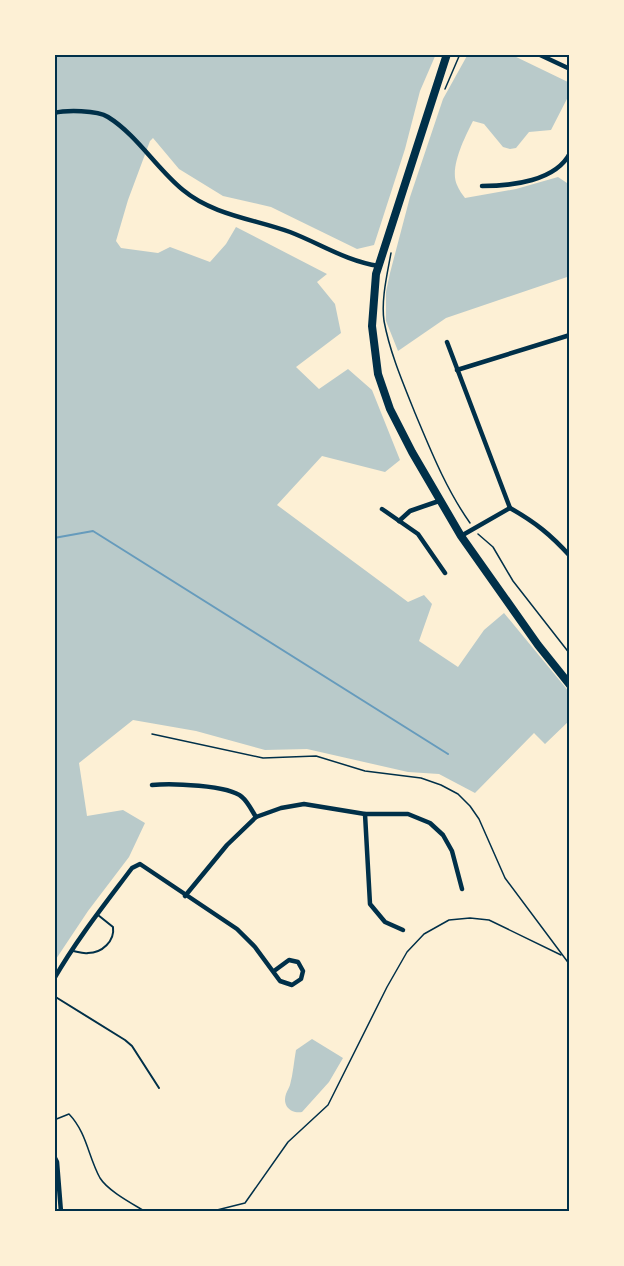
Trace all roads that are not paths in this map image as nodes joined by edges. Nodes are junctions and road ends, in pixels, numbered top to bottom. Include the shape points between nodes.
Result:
1 (447, 54) edge
2 (538, 54) edge
3 (570, 69) edge
4 (54, 114) edge
5 (570, 153) edge
6 (482, 186) dead end
7 (379, 266) junction
8 (570, 335) edge
9 (447, 342) dead end
10 (457, 370) junction
11 (439, 501) junction
12 (510, 508) junction
13 (382, 509) dead end
14 (399, 520) junction
15 (460, 536) junction
16 (570, 556) edge
17 (445, 573) dead end
18 (570, 685) edge
19 (152, 785) dead end
20 (365, 814) junction
21 (256, 817) junction
22 (462, 890) dead end
23 (186, 896) junction
24 (97, 914) junction
25 (403, 930) dead end
26 (70, 950) junction
27 (274, 972) junction
28 (54, 979) edge
29 (54, 996) edge
30 (159, 1088) dead end
31 (54, 1156) edge
32 (61, 1212) edge

1 - 7 main road
2 - 3 street
4 - 7 street via 65,110 105,115 184,191 206,204 289,232 359,263
5 - 6 street via 561,167 541,177
7 - 11 main road via 372,326 378,374 390,409
8 - 10 street
9 - 10 street
10 - 12 street
11 - 14 street via 410,511
11 - 15 main road
12 - 15 street
12 - 16 street via 551,535
13 - 14 street
14 - 17 street via 418,534
15 - 18 main road
19 - 21 street via 169,783 230,790 242,797
20 - 21 street via 304,804
20 - 22 street via 408,814 430,823 443,835 452,852
20 - 25 street via 370,904 385,922
21 - 23 street via 227,844
23 - 24 street via 140,864 132,868
23 - 27 street via 237,929
24 - 26 street
24 - 26 lane via 113,927 108,944 88,954
26 - 28 street
27 - 27 street via 280,981 292,985 301,979 303,971 298,962 289,960
29 - 30 lane via 132,1046
31 - 32 street

